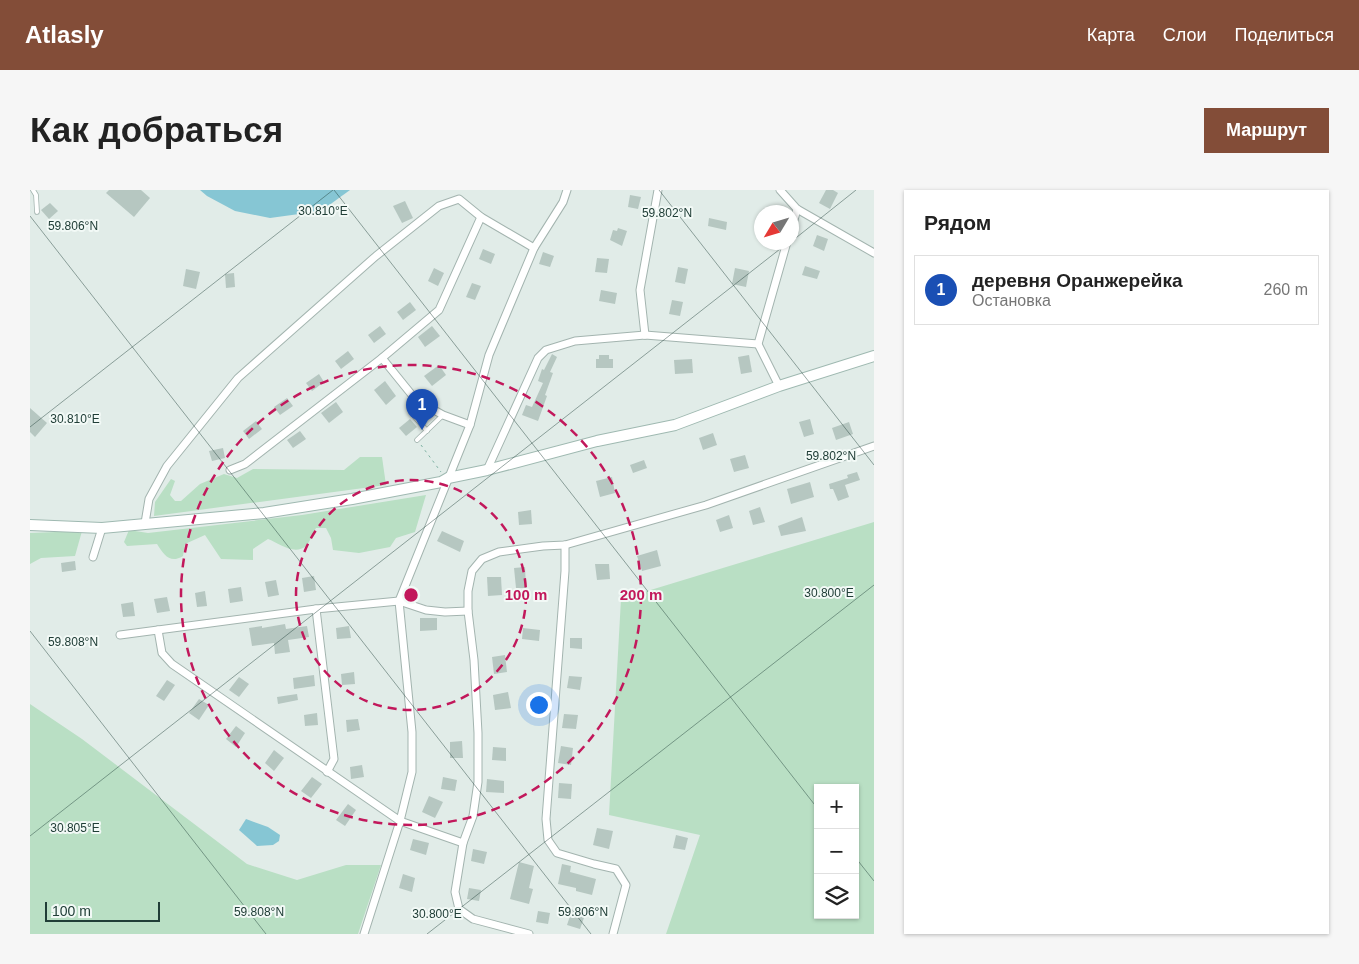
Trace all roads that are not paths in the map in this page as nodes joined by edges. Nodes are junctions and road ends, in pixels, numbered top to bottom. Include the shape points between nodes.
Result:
1 (33, 190) edge
2 (568, 190) edge
3 (658, 190) edge
4 (780, 190) edge
5 (792, 205) edge
6 (37, 212) dead end
7 (799, 212) edge
8 (481, 217) junction
9 (534, 248) junction
10 (785, 250) edge
11 (874, 253) edge
12 (645, 335) junction
13 (758, 344) junction
14 (874, 356) edge
15 (382, 358) junction
16 (779, 386) junction
17 (443, 415) junction
18 (415, 417) dead end
19 (470, 425) junction
20 (427, 431) junction
21 (417, 440) road end
22 (874, 446) edge
23 (230, 470) dead end
24 (486, 470) junction
25 (448, 478) junction
26 (145, 523) junction
27 (30, 525) edge
28 (102, 528) junction
29 (565, 544) junction
30 (93, 557) dead end
31 (399, 602) junction
32 (316, 609) junction
33 (468, 611) junction
34 (158, 630) junction
35 (120, 635) dead end
36 (327, 772) junction
37 (400, 822) junction
38 (463, 843) junction
39 (364, 934) edge
40 (529, 934) edge
41 (613, 934) edge

1 - 6 lane
2 - 9 street
3 - 12 street via 640,290
4 - 5 street
7 - 11 street
8 - 9 street
8 - 15 street via 440,310
8 - 26 street via 459,199 439,206 376,256 238,378 167,466 149,499
9 - 19 street via 489,355
10 - 13 street
12 - 13 street
12 - 24 street via 574,341 546,350 538,358
13 - 16 street
14 - 16 street
15 - 17 street via 416,400
15 - 23 street via 245,464
16 - 24 street via 675,425 597,441
17 - 19 street
17 - 20 lane
18 - 20 lane
19 - 25 street
20 - 21 lane
22 - 29 street via 706,505
24 - 25 street
25 - 26 street via 352,499 264,513
25 - 31 street
26 - 28 street
27 - 28 street
28 - 30 street
29 - 33 street via 499,552 482,559 472,571
29 - 41 street via 546,819 548,840 557,853 616,869 626,884
31 - 32 street
31 - 33 street via 426,610
31 - 37 street via 412,732 412,772
32 - 34 street
32 - 36 street via 334,759
33 - 38 street via 474,660 478,782 473,816
34 - 35 street
34 - 36 street via 162,653 172,664
36 - 37 street
37 - 38 street
37 - 39 street
38 - 40 street via 455,892 459,908 473,919

